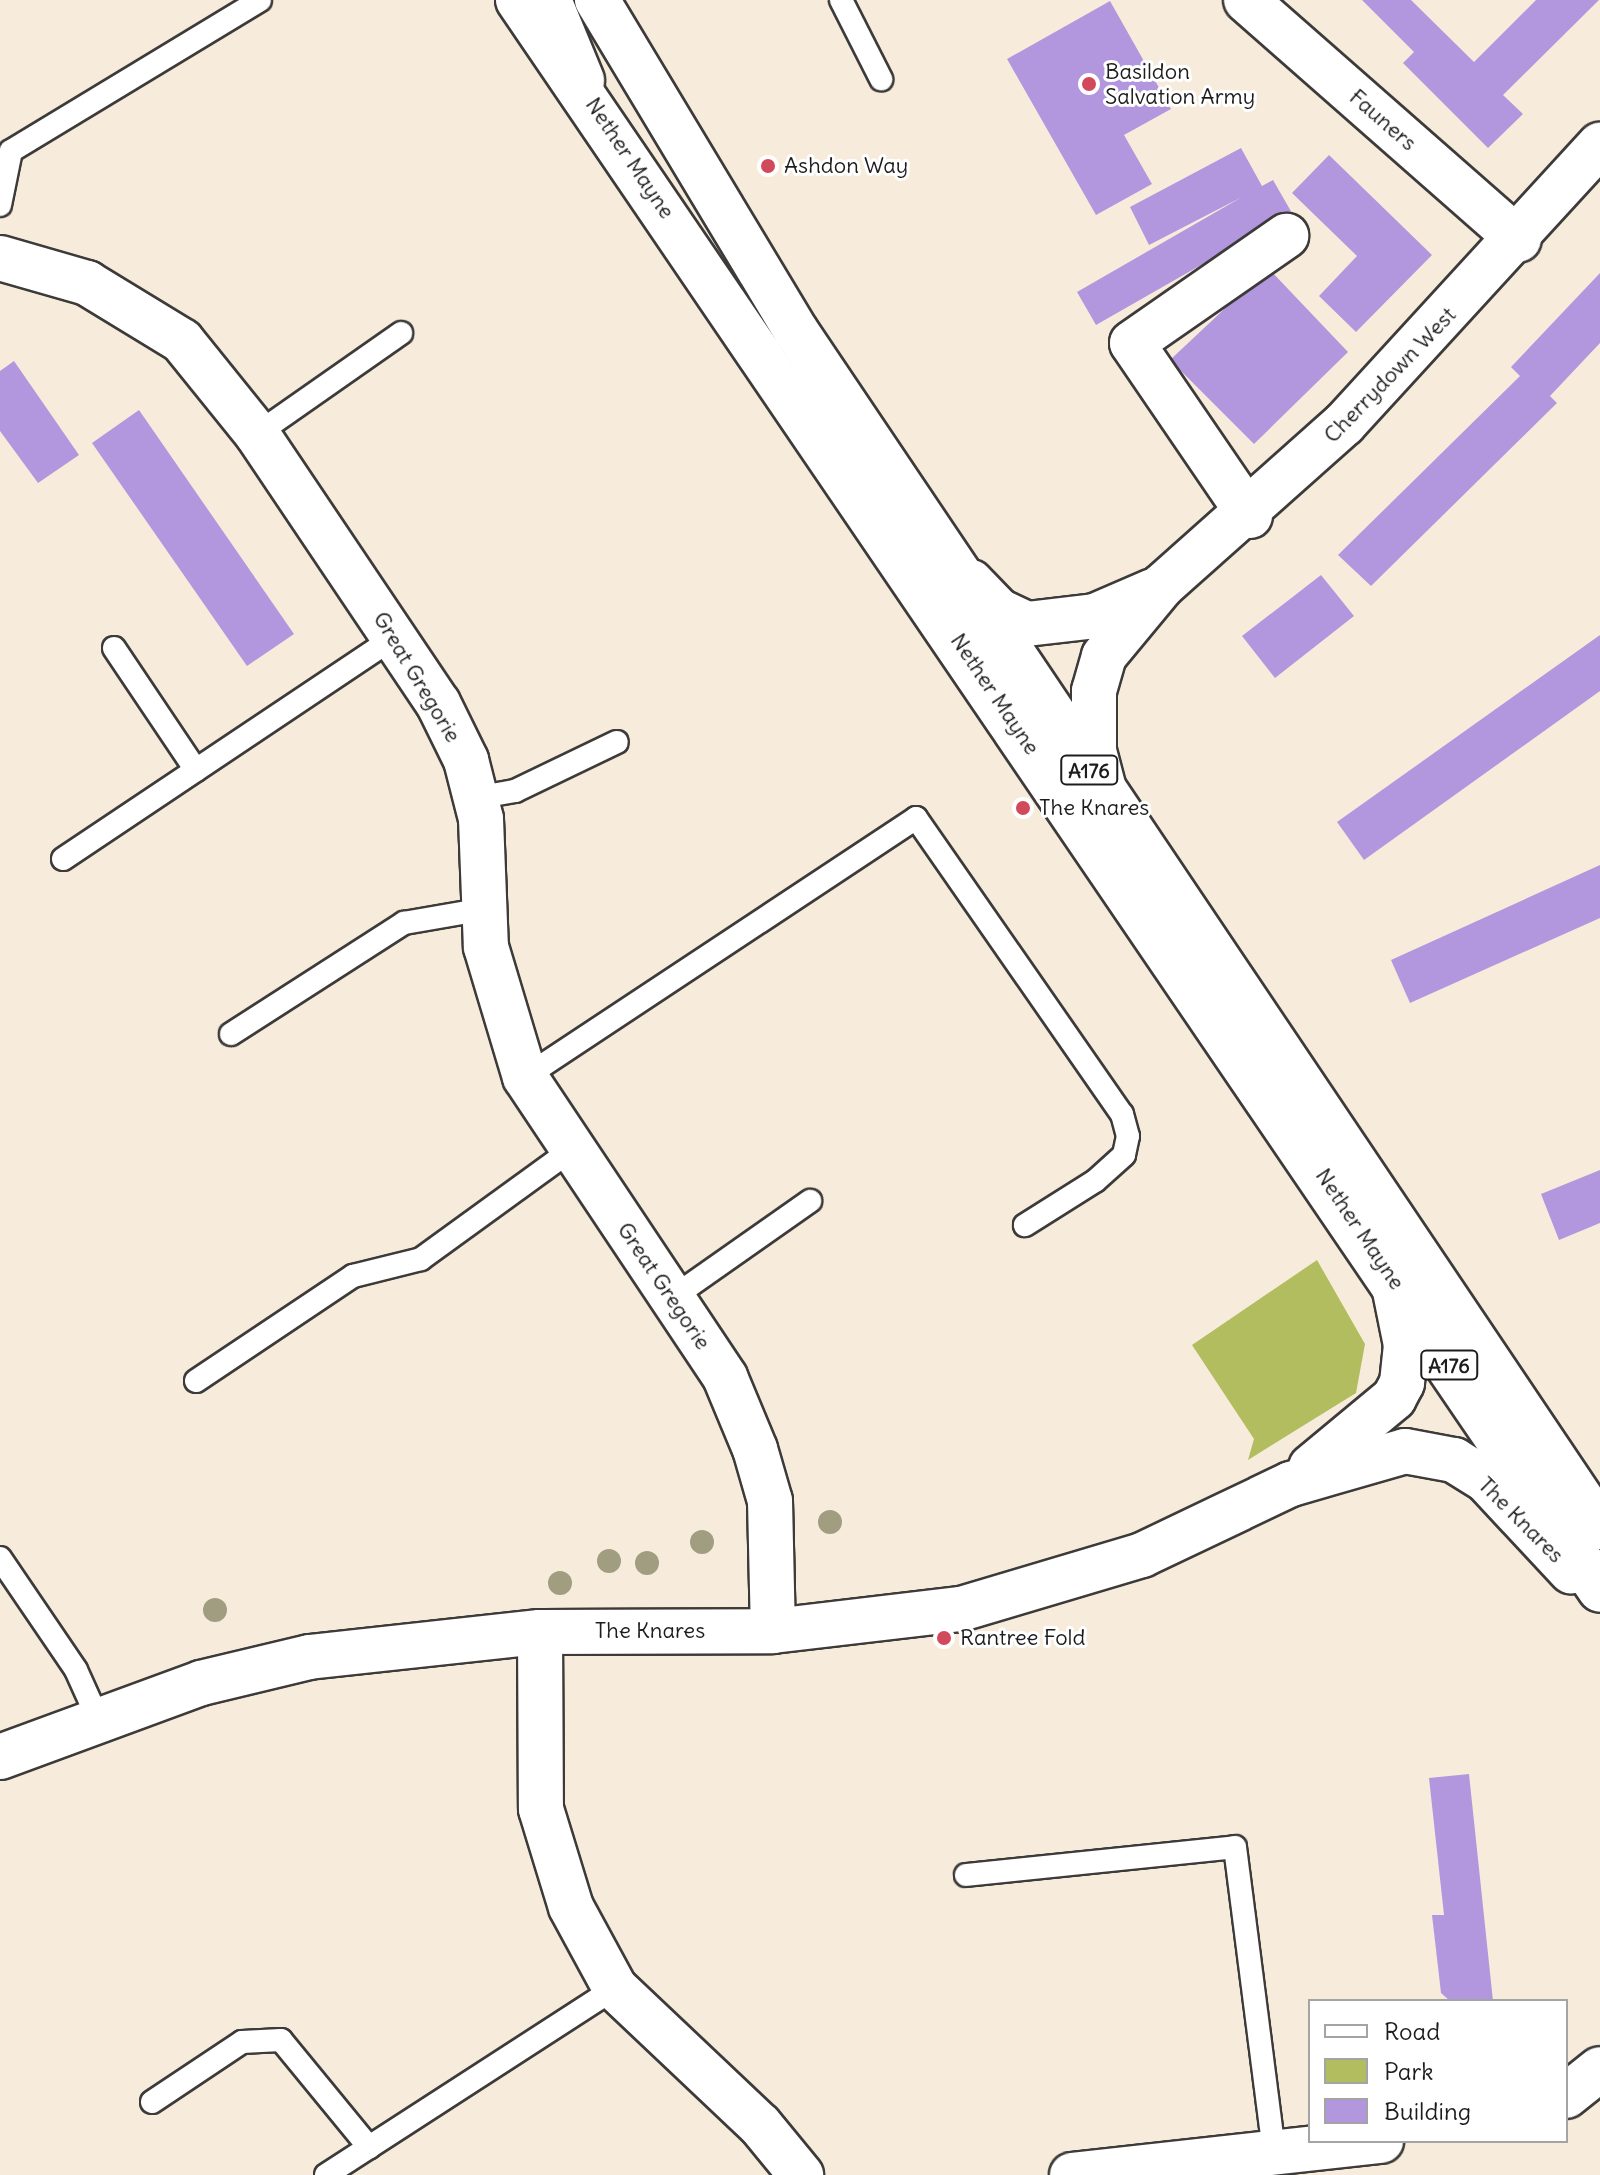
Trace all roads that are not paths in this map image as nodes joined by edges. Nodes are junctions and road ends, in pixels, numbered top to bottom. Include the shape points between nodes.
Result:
1 (260, 0) edge
2 (518, 0) edge
3 (549, 0) edge
4 (597, 0) edge
5 (841, 0) edge
6 (1246, 0) edge
7 (881, 79) dead end
8 (587, 94) junction
9 (1600, 145) edge
10 (0, 205) edge
11 (1286, 236) dead end
12 (1519, 240) junction
13 (0, 258) edge
14 (401, 333) dead end
15 (257, 434) junction
16 (1250, 516) junction
17 (944, 554) junction
18 (1162, 586) junction
19 (395, 637) junction
20 (114, 648) dead end
21 (617, 742) dead end
22 (196, 770) junction
23 (1105, 794) junction
24 (475, 798) junction
25 (63, 859) dead end
26 (485, 909) junction
27 (231, 1034) dead end
28 (525, 1077) junction
29 (571, 1150) junction
30 (810, 1201) dead end
31 (1025, 1225) dead end
32 (1392, 1276) junction
33 (672, 1298) junction
34 (196, 1381) dead end
35 (1291, 1484) junction
36 (1600, 1527) edge
37 (0, 1558) edge
38 (1600, 1590) edge
39 (1600, 1603) edge
40 (773, 1631) junction
41 (540, 1632) junction
42 (99, 1721) junction
43 (0, 1757) edge
44 (966, 1875) dead end
45 (615, 1988) junction
46 (1600, 2069) edge
47 (1568, 2094) edge
48 (152, 2102) dead end
49 (1362, 2143) edge
50 (369, 2147) junction
51 (1274, 2152) junction
52 (1097, 2174) edge
53 (326, 2175) edge
54 (801, 2175) edge

1 - 10 lane via 11,151
2 - 8 street, Nether Mayne / A176
3 - 8 street
4 - 17 street, Nether Mayne / A176 via 796,331
5 - 7 lane
6 - 12 street, Fauners
8 - 32 street, Nether Mayne / A176
9 - 12 street, Cherrydown West
11 - 16 street via 1132,343
12 - 16 street, Cherrydown West
13 - 15 street, Great Gregorie via 87,283 182,341
14 - 15 lane
15 - 19 street, Great Gregorie
16 - 18 street, Cherrydown West
17 - 18 street, Cherrydown West via 999,611 1027,624 1095,616
17 - 23 street, Nether Mayne / A176
18 - 23 street, Cherrydown West via 1104,656 1094,691 1094,751
19 - 22 lane
19 - 24 street, Great Gregorie via 438,703
20 - 22 lane
21 - 24 lane via 515,791
22 - 25 lane
23 - 36 street, Nether Mayne / A176
24 - 26 street, Great Gregorie
26 - 27 lane via 404,923
26 - 28 street, Great Gregorie via 486,947
28 - 29 street, Great Gregorie
28 - 31 lane via 916,818 1122,1114 1128,1136 1124,1155 1095,1181
29 - 33 street, Great Gregorie
29 - 34 lane via 421,1259 353,1276
30 - 33 lane
32 - 35 street, The Knares via 1406,1345 1402,1383 1394,1398
32 - 38 street, Nether Mayne / A176
33 - 40 street, Great Gregorie via 725,1377 755,1449 770,1501
35 - 39 street, The Knares via 1381,1454 1427,1452 1454,1460 1486,1480
35 - 40 street, The Knares via 1215,1524 1048,1588 897,1620
37 - 42 lane via 76,1670
40 - 41 street, The Knares
41 - 42 street, The Knares via 309,1657 201,1683
41 - 45 street via 541,1809 571,1907
42 - 43 street, The Knares
44 - 51 lane via 1235,1847
45 - 50 lane
45 - 54 street via 760,2125
46 - 47 street
48 - 50 lane via 242,2042 281,2040
49 - 51 street
50 - 53 lane
51 - 52 street

